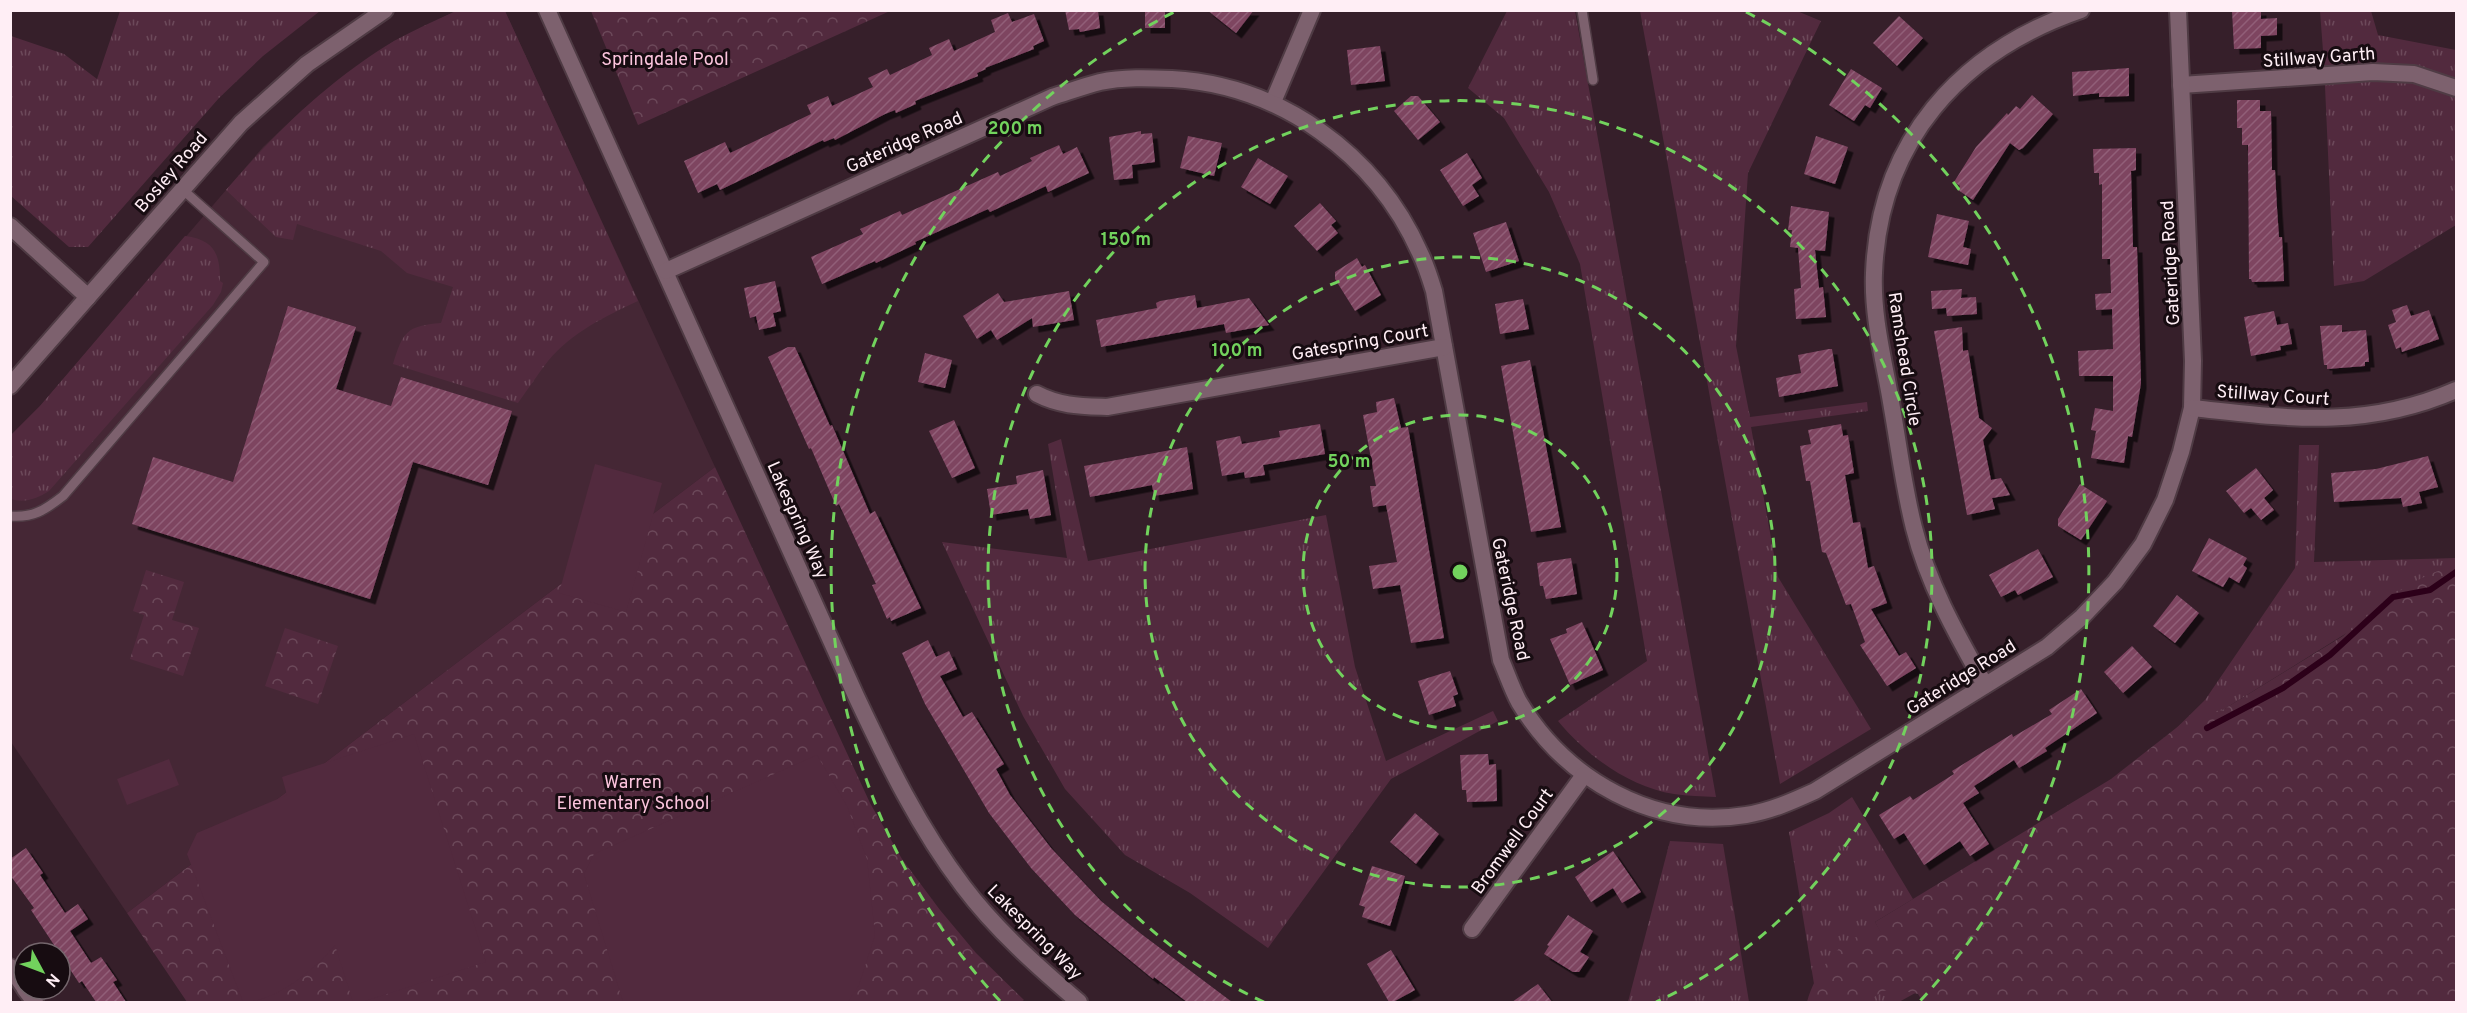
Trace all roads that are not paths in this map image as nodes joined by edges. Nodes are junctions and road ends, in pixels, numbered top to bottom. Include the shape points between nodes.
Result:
1 (385, 10) edge
2 (547, 10) edge
3 (1312, 10) edge
4 (1582, 10) edge
5 (2081, 10) edge
6 (2178, 10) edge
7 (1593, 80) dead end
8 (2181, 85) junction
9 (2457, 88) edge
10 (1273, 102) junction
11 (182, 189) junction
12 (10, 226) edge
13 (666, 271) junction
14 (88, 297) junction
15 (1444, 347) junction
16 (10, 386) edge
17 (2457, 390) edge
18 (1036, 394) dead end
19 (2192, 408) junction
20 (10, 516) edge
21 (1985, 685) junction
22 (1584, 775) junction
23 (1472, 929) dead end
24 (1079, 1002) edge

1 - 11 street, Bosley Road via 270,95
2 - 13 street, Lakespring Way
3 - 10 street
4 - 7 lane
5 - 21 street, Ramshead Circle via 2033,29 1952,86 1917,128 1892,175 1879,224 1873,274 1877,322 1914,528 1950,622
6 - 8 street, Gateridge Road
8 - 9 street, Stillway Garth via 2373,72 2414,74
8 - 19 street, Gateridge Road
10 - 13 street, Gateridge Road via 1235,88 1191,80 1101,82 1052,97
10 - 15 street, Gateridge Road via 1323,131 1381,189 1420,253 1434,291
11 - 14 street, Bosley Road
11 - 20 lane via 264,262 63,496 42,512
12 - 14 street
13 - 24 street, Lakespring Way via 899,784 964,887 999,928
14 - 16 street, Bosley Road
15 - 18 street, Gatespring Court via 1107,407 1072,406
15 - 22 street, Gateridge Road via 1501,660 1518,700 1536,728
17 - 19 street, Stillway Court via 2380,413 2336,419 2292,419
19 - 21 street, Gateridge Road via 2165,500 2143,544 2115,582 2047,647
21 - 22 street, Gateridge Road via 1815,791 1782,806 1746,815 1705,818 1671,814 1638,804
22 - 23 street, Bromwell Court

